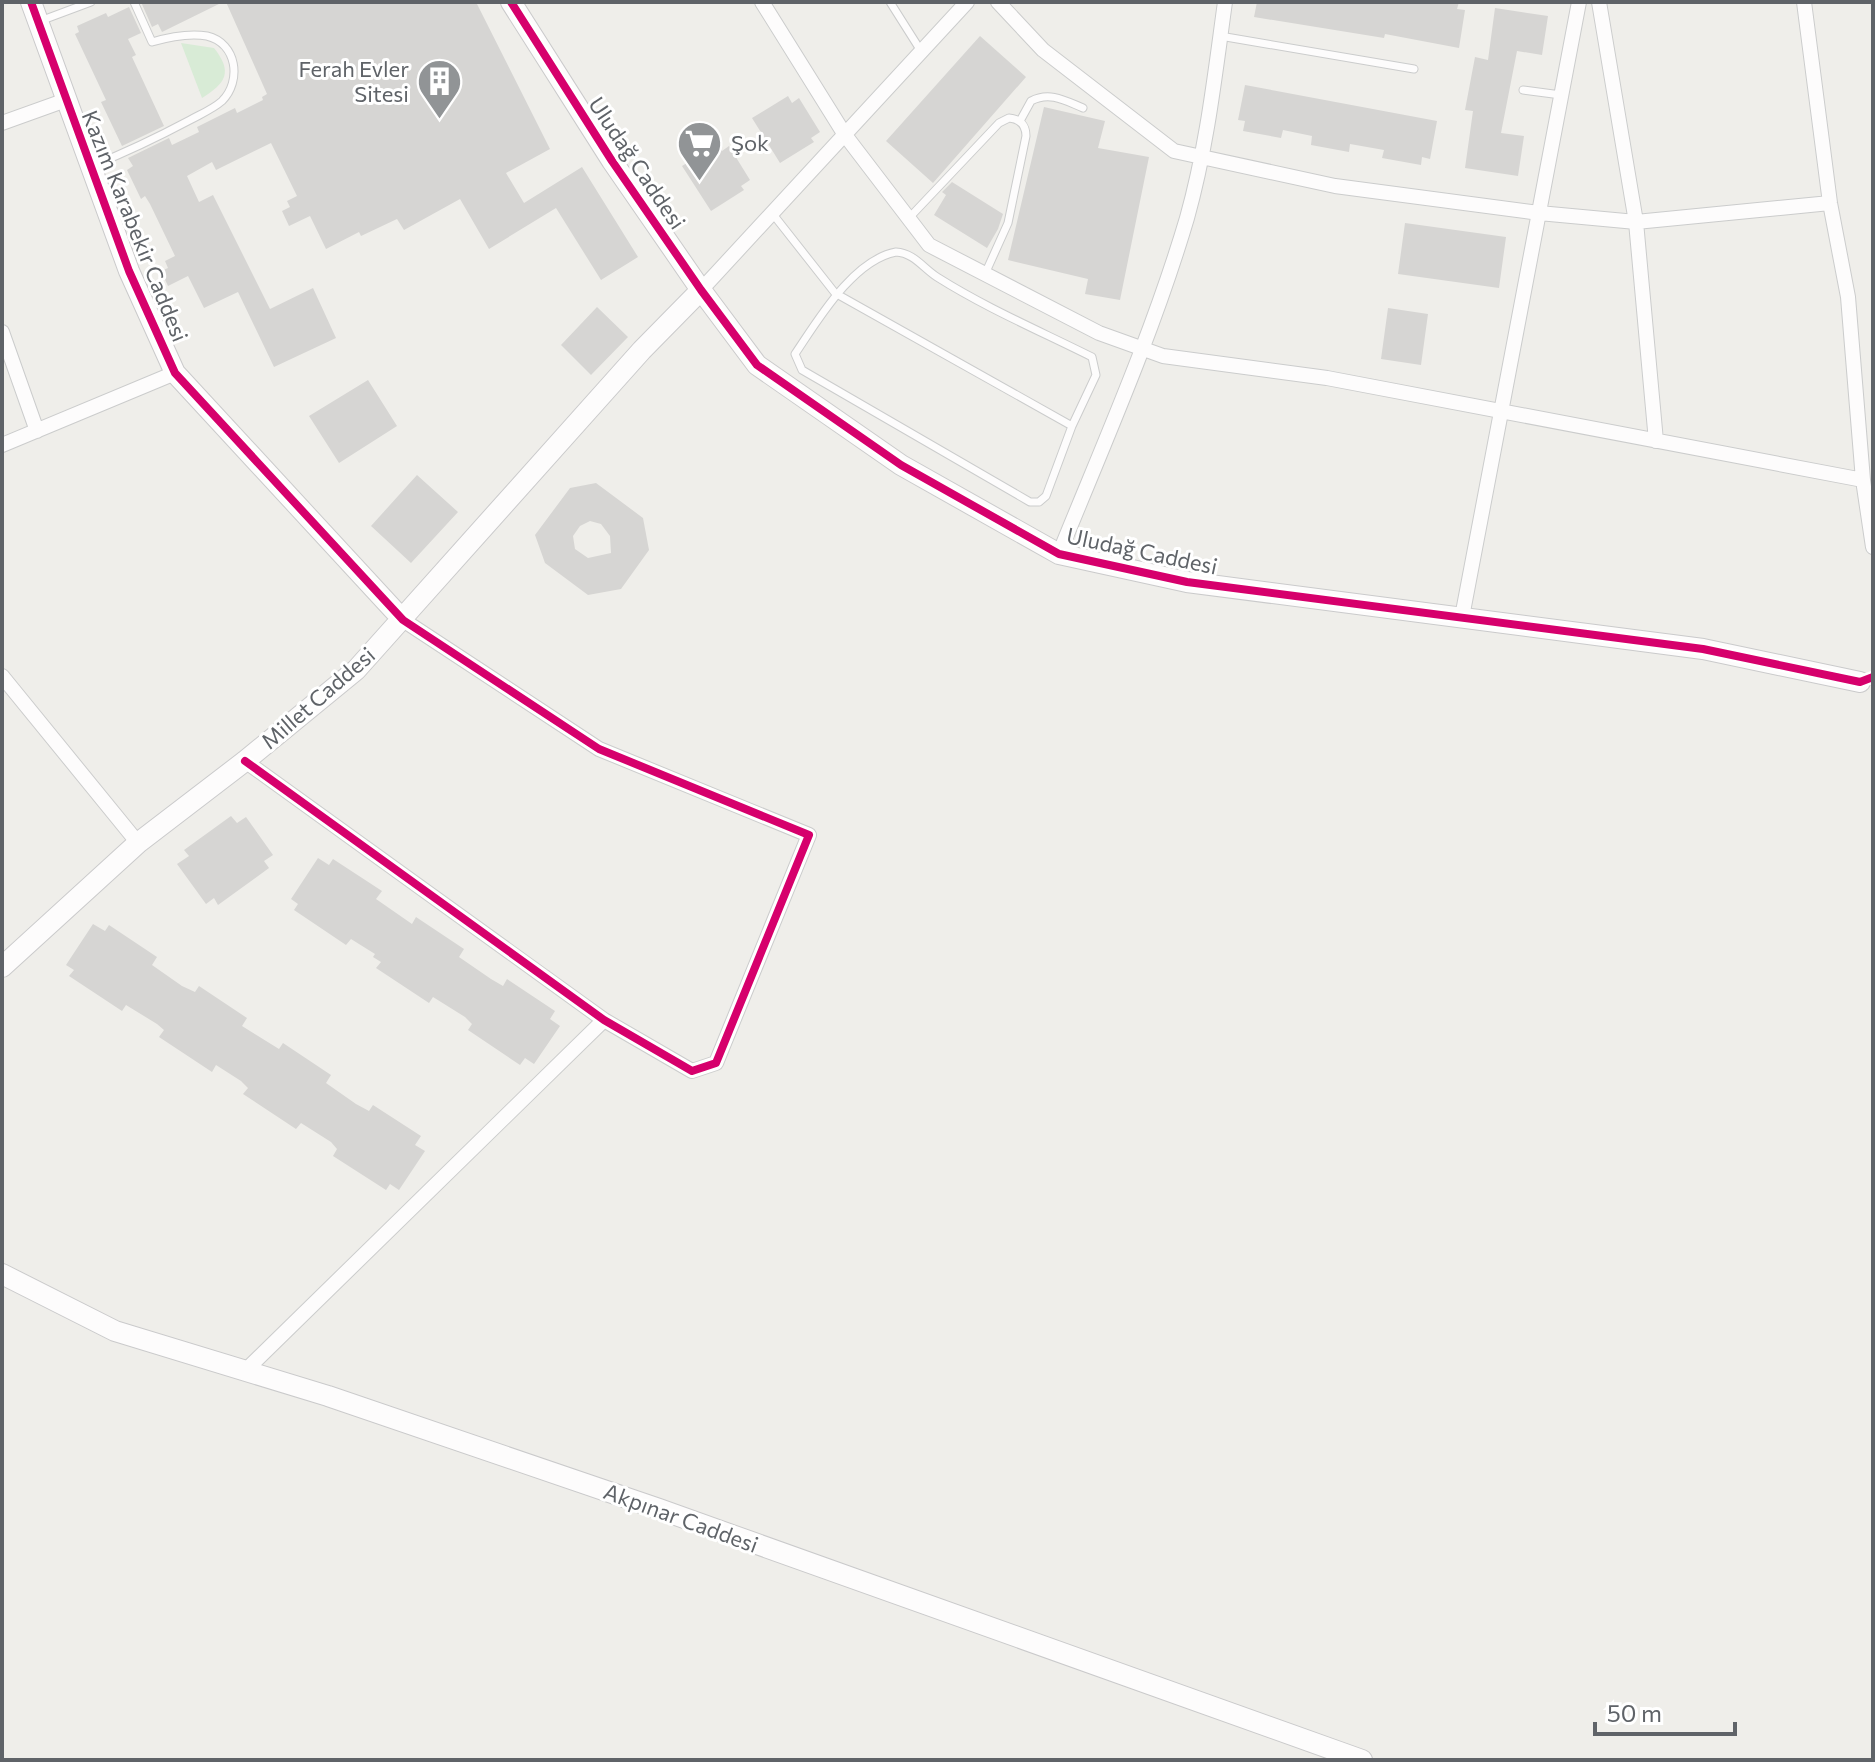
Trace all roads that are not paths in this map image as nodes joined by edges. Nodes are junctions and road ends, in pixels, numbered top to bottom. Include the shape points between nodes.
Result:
1 (31, 2) edge
2 (91, 2) edge
3 (134, 2) edge
4 (511, 2) edge
5 (762, 2) edge
6 (890, 2) edge
7 (967, 2) edge
8 (998, 2) edge
9 (1225, 2) edge
10 (1579, 2) edge
11 (1599, 2) edge
12 (1804, 2) edge
13 (38, 22) junction
14 (1220, 36) junction
15 (921, 52) junction
16 (1414, 69) dead end
17 (1523, 90) dead end
18 (1561, 95) junction
19 (66, 100) junction
20 (1083, 108) dead end
21 (1020, 121) junction
22 (2, 123) edge
23 (845, 135) junction
24 (1202, 158) junction
25 (90, 166) junction
26 (1830, 203) junction
27 (772, 213) junction
28 (1539, 213) junction
29 (909, 218) junction
30 (1636, 222) junction
31 (985, 274) junction
32 (701, 290) junction
33 (835, 293) junction
34 (2, 332) edge
35 (1142, 348) junction
36 (175, 373) junction
37 (1501, 410) junction
38 (1072, 426) junction
39 (37, 431) junction
40 (1656, 441) junction
41 (2, 445) edge
42 (1863, 480) junction
43 (1873, 547) edge
44 (1059, 554) junction
45 (1462, 617) junction
46 (403, 620) junction
47 (2, 676) edge
48 (1866, 680) edge
49 (245, 761) junction
50 (138, 843) junction
51 (2, 967) edge
52 (604, 1020) junction
53 (2, 1274) edge
54 (245, 1371) junction
55 (1362, 1760) edge

1 - 13 street, Kazım Karabekir Caddesi
2 - 13 lane
3 - 25 lane via 152,42 172,37 218,40 229,51 234,80 213,108
4 - 32 street, Uludağ Caddesi
5 - 23 street
6 - 15 lane
7 - 15 street
8 - 24 street via 1043,50 1174,151
9 - 14 street
10 - 18 street
11 - 30 street
12 - 26 street
13 - 19 street, Kazım Karabekir Caddesi
14 - 16 lane
14 - 24 street
15 - 23 street
17 - 18 lane
18 - 28 street
19 - 22 street
19 - 25 street, Kazım Karabekir Caddesi
20 - 21 lane via 1044,96 1031,101
21 - 29 lane via 1009,118 999,123
21 - 31 lane via 1026,136 1008,223
23 - 27 street
23 - 29 street
24 - 28 street via 1335,186
24 - 35 street
25 - 36 street, Kazım Karabekir Caddesi
26 - 30 street
26 - 42 street via 1848,297
27 - 32 street
27 - 33 lane
28 - 30 street
28 - 37 street
29 - 31 street via 929,245
30 - 40 street
31 - 35 street via 1099,333
32 - 44 street, Uludağ Caddesi via 757,365 901,465
32 - 46 street, Millet Caddesi
33 - 38 lane
33 - 38 lane via 886,253 904,252 957,290 1092,357 1096,375
33 - 38 lane via 795,354 802,370 1030,502 1046,496
34 - 39 street
35 - 37 street via 1163,356 1327,378
35 - 44 street
36 - 39 street
36 - 46 street, Kazım Karabekir Caddesi
37 - 40 street
37 - 45 street
39 - 41 street
40 - 42 street
42 - 43 street
44 - 45 street, Uludağ Caddesi via 1187,582
45 - 48 street, Uludağ Caddesi via 1703,649
46 - 49 street, Millet Caddesi via 356,670
46 - 52 street via 599,749 809,835 716,1063 692,1071
47 - 50 street
49 - 50 street, Millet Caddesi
49 - 52 street
50 - 51 street, Millet Caddesi
52 - 54 street
53 - 54 street, Akpınar Caddesi via 115,1331
54 - 55 street, Akpınar Caddesi via 659,1509

